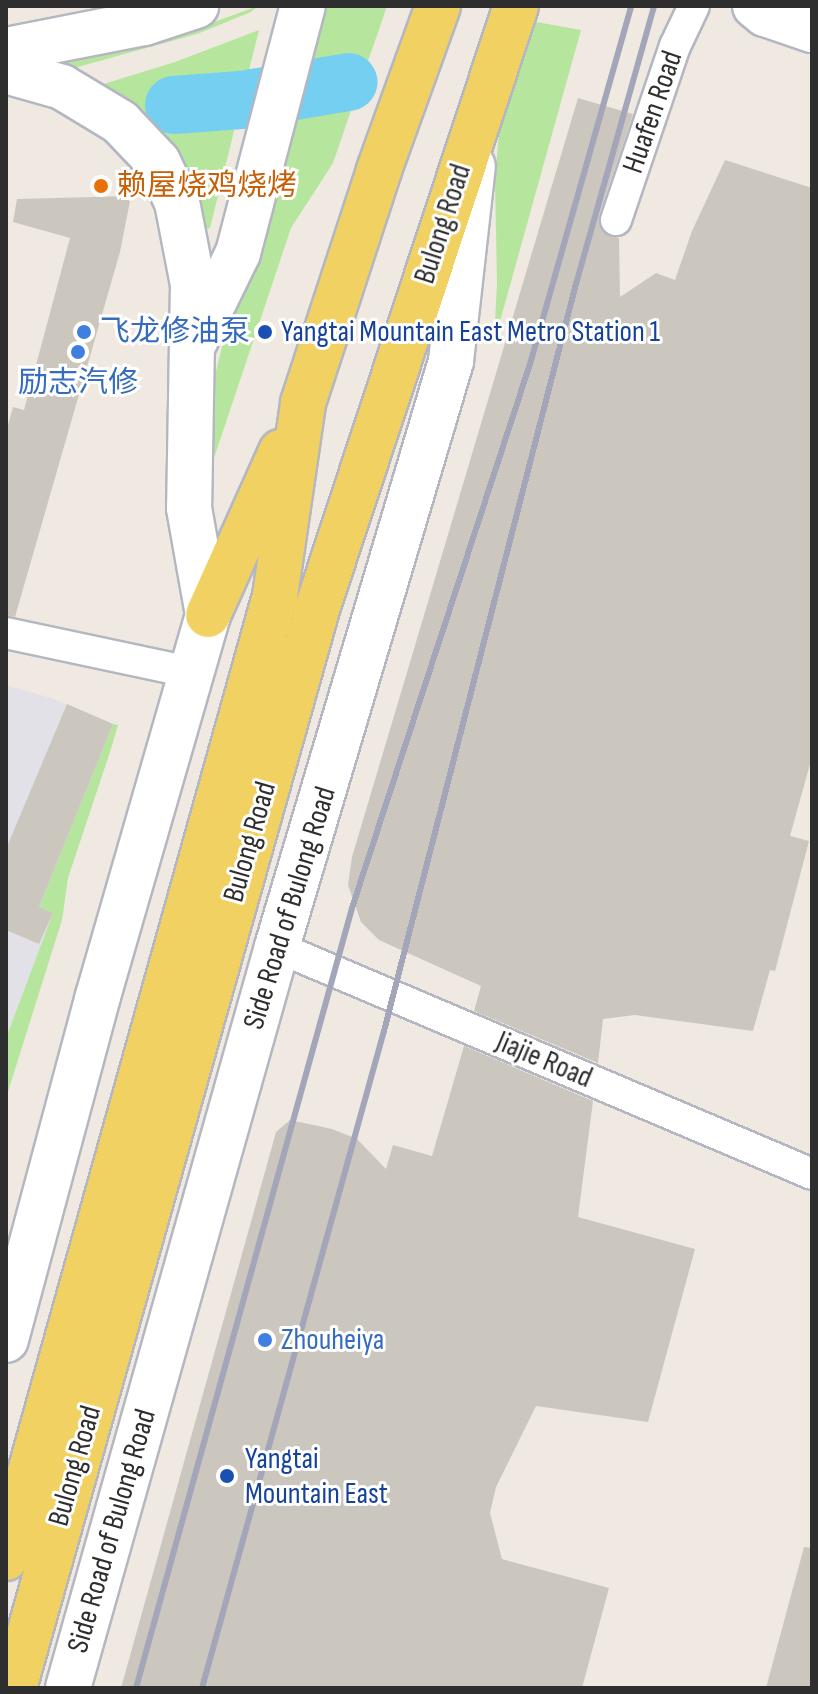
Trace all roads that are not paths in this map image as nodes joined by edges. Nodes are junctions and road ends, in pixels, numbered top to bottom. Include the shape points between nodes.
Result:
1 (196, 6) edge
2 (303, 6) edge
3 (438, 6) edge
4 (694, 6) edge
5 (755, 6) edge
6 (514, 11) edge
7 (812, 30) edge
8 (6, 50) edge
9 (6, 71) edge
10 (477, 121) junction
11 (616, 220) dead end
12 (192, 348) junction
13 (303, 403) junction
14 (208, 615) junction
15 (6, 633) edge
16 (190, 672) junction
17 (277, 947) junction
18 (812, 1174) edge
19 (6, 1340) edge
20 (6, 1558) edge
21 (14, 1688) edge
22 (68, 1688) edge

1 - 8 main road via 144,23
2 - 12 main road via 238,253
3 - 13 main road, Bulong Road
4 - 11 street, Huafen Road via 675,46
5 - 7 main road
6 - 10 main road, Bulong Road
9 - 12 main road via 91,101 131,131 158,162 177,202 191,258
10 - 17 main road, Side Road of Bulong Road via 451,361
10 - 21 main road, Bulong Road via 317,609
12 - 14 main road via 189,508
13 - 14 main road
13 - 20 main road, Bulong Road via 275,596
14 - 16 main road
15 - 16 street
16 - 19 main road
17 - 18 street, Jiajie Road
17 - 22 main road, Side Road of Bulong Road

